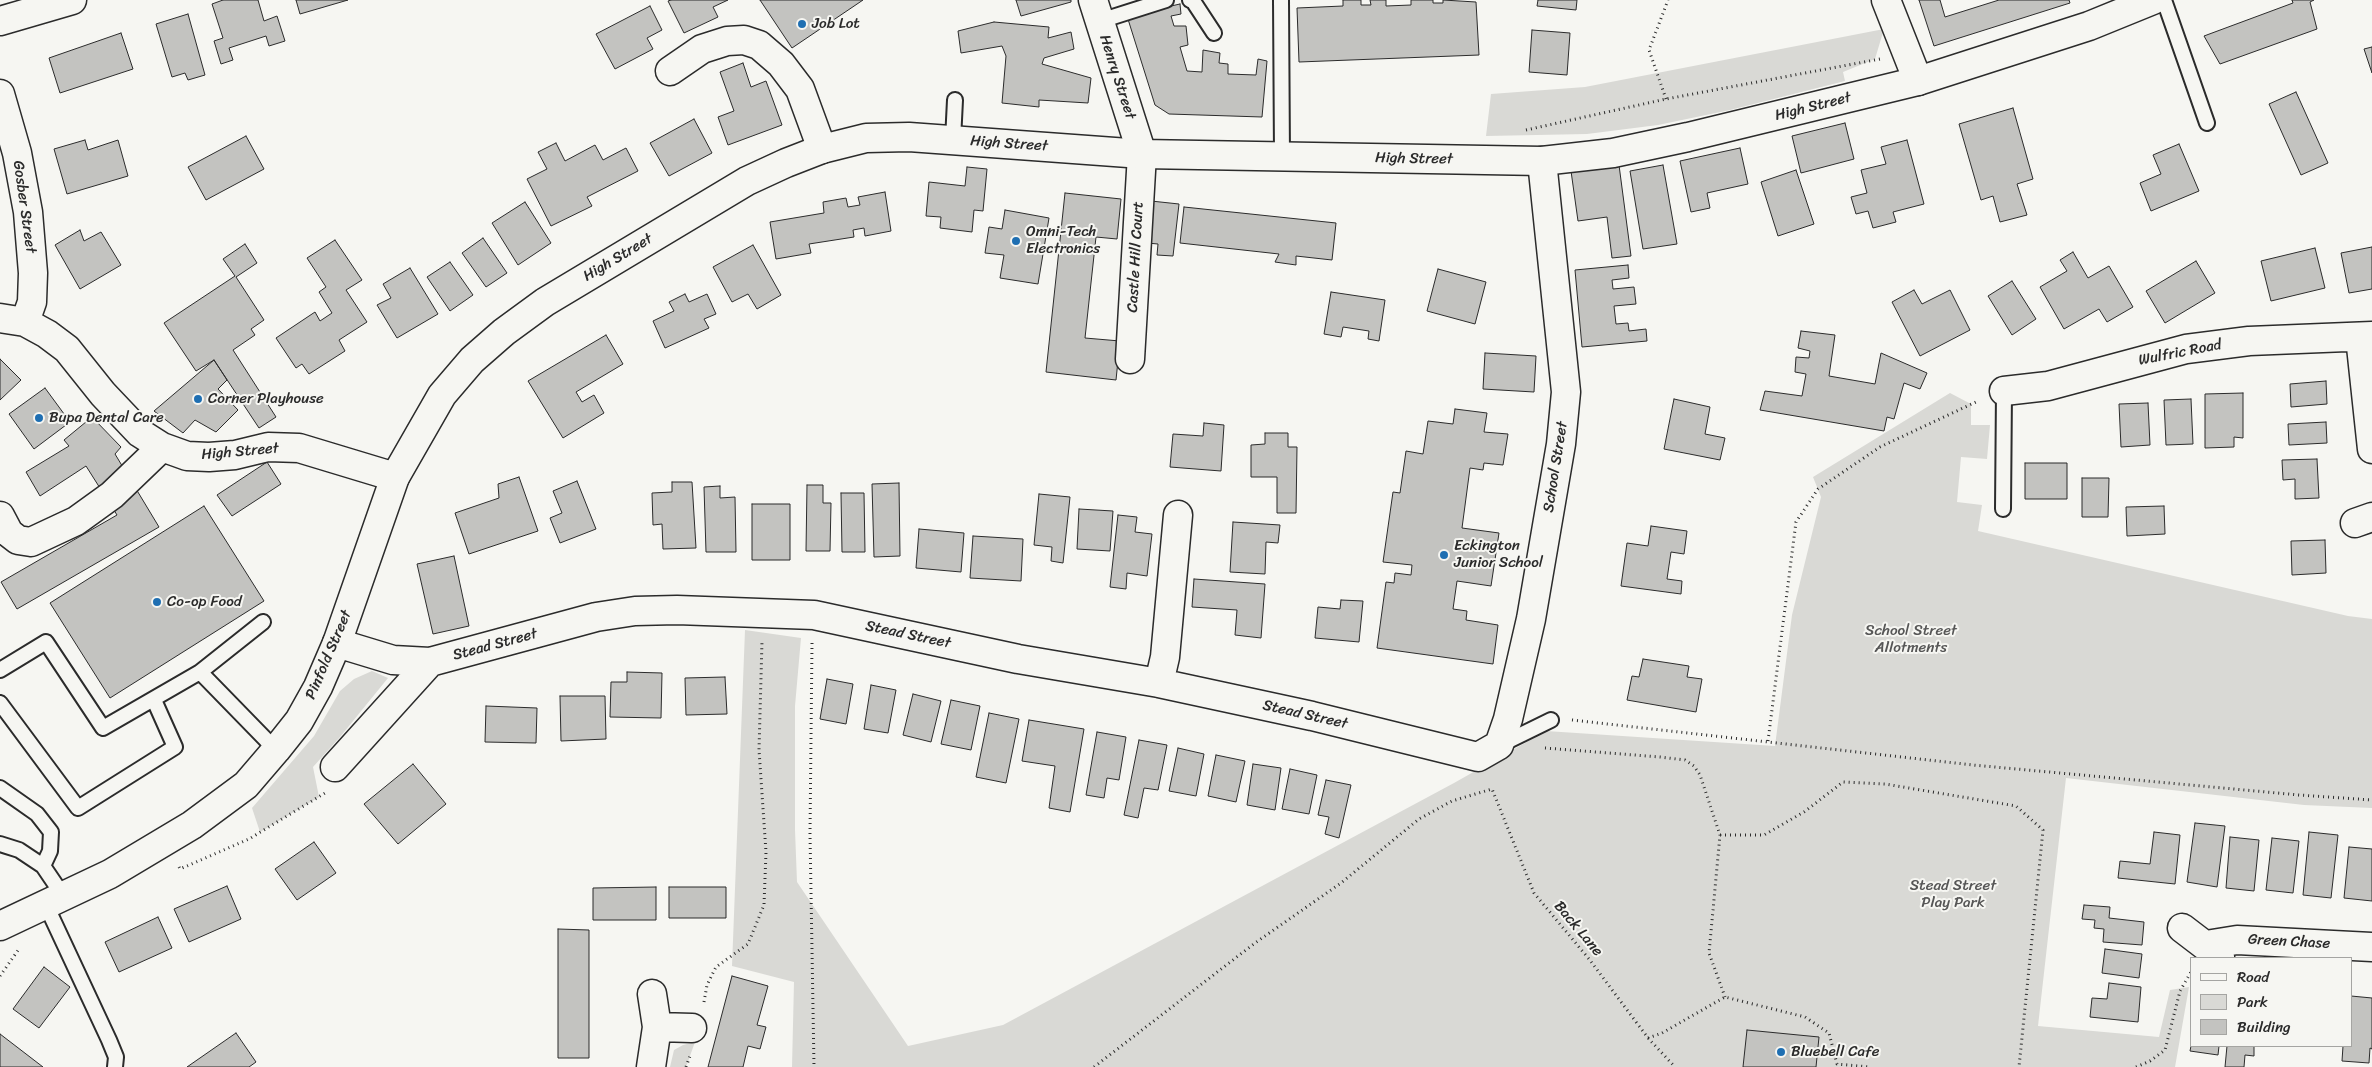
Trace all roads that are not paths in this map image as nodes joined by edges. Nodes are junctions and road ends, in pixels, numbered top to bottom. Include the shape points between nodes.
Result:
1 (72, 0) edge
2 (1166, 0) edge
3 (1190, 0) edge
4 (1281, 0) edge
5 (1886, 0) edge
6 (2153, 0) edge
7 (2164, 0) edge
8 (1096, 11) edge
9 (0, 21) edge
10 (1214, 33) dead end
11 (670, 71) dead end
12 (1918, 82) junction
13 (0, 94) edge
14 (955, 100) dead end
15 (2207, 123) dead end
16 (953, 140) junction
17 (822, 149) junction
18 (1142, 154) junction
19 (1282, 156) junction
20 (1542, 161) junction
21 (12, 320) edge
22 (2366, 337) edge
23 (1130, 359) dead end
24 (2004, 390) joint
25 (162, 447) junction
26 (2372, 448) edge
27 (395, 477) junction
28 (2003, 509) dead end
29 (0, 516) edge
30 (1178, 516) dead end
31 (263, 622) dead end
32 (337, 643) junction
33 (430, 662) junction
34 (0, 670) edge
35 (200, 672) junction
36 (1159, 683) junction
37 (154, 700) junction
38 (0, 703) edge
39 (1551, 720) road end
40 (276, 750) junction
41 (1489, 751) junction
42 (335, 767) road end
43 (0, 788) edge
44 (0, 844) edge
45 (42, 866) junction
46 (55, 901) junction
47 (0, 926) edge
48 (2182, 928) dead end
49 (2372, 947) edge
50 (2214, 951) edge
51 (652, 994) dead end
52 (657, 1027) junction
53 (692, 1028) road end
54 (115, 1067) edge
55 (651, 1067) edge

1 - 9 street
2 - 8 lane
3 - 10 lane
4 - 19 lane
5 - 12 street
6 - 12 street, High Street via 2089,26
7 - 15 lane
8 - 18 street, Henry Street
11 - 17 street via 702,49 744,40 759,45 781,64 800,89
12 - 20 street, High Street via 1688,138 1613,153
13 - 21 street, Gosber Street via 28,212 33,273 32,302
14 - 16 lane
16 - 17 street, High Street via 866,138
16 - 18 street, High Street
17 - 27 street, High Street via 747,181 545,302 504,332 472,360 442,395
18 - 19 street, High Street
18 - 23 street, Castle Hill Court
19 - 20 street, High Street
20 - 41 street, School Street via 1566,392 1562,444 1508,719
21 - 25 street, High Street via 47,334 67,349 140,433
22 - 24 street, Wulfric Road via 2249,341 2186,349 2048,386
22 - 26 street, Wulfric Road
24 - 28 lane
25 - 27 street, High Street via 188,456 209,457 268,447 299,448
25 - 29 street via 112,495 76,521 31,542 18,540
27 - 32 street, Pinfold Street
30 - 36 street via 1165,657
31 - 35 lane
32 - 33 street, Stead Street via 393,660
32 - 40 street, Pinfold Street via 299,721
33 - 36 street, Stead Street via 596,617 636,611 763,613 814,615 1018,659
33 - 42 street
34 - 37 lane via 46,642 103,728
35 - 37 lane
35 - 40 lane
36 - 41 street, Stead Street
37 - 38 lane via 175,747 78,808
39 - 41 lane
40 - 46 street, Pinfold Street via 246,785 192,826 110,874
43 - 45 lane via 37,814 51,832 50,851
44 - 45 lane via 19,850
45 - 46 lane
46 - 47 street, Pinfold Street
46 - 54 lane via 116,1057
48 - 50 street, Green Chase
49 - 50 street, Green Chase via 2237,940
51 - 52 street
52 - 53 street
52 - 55 street

